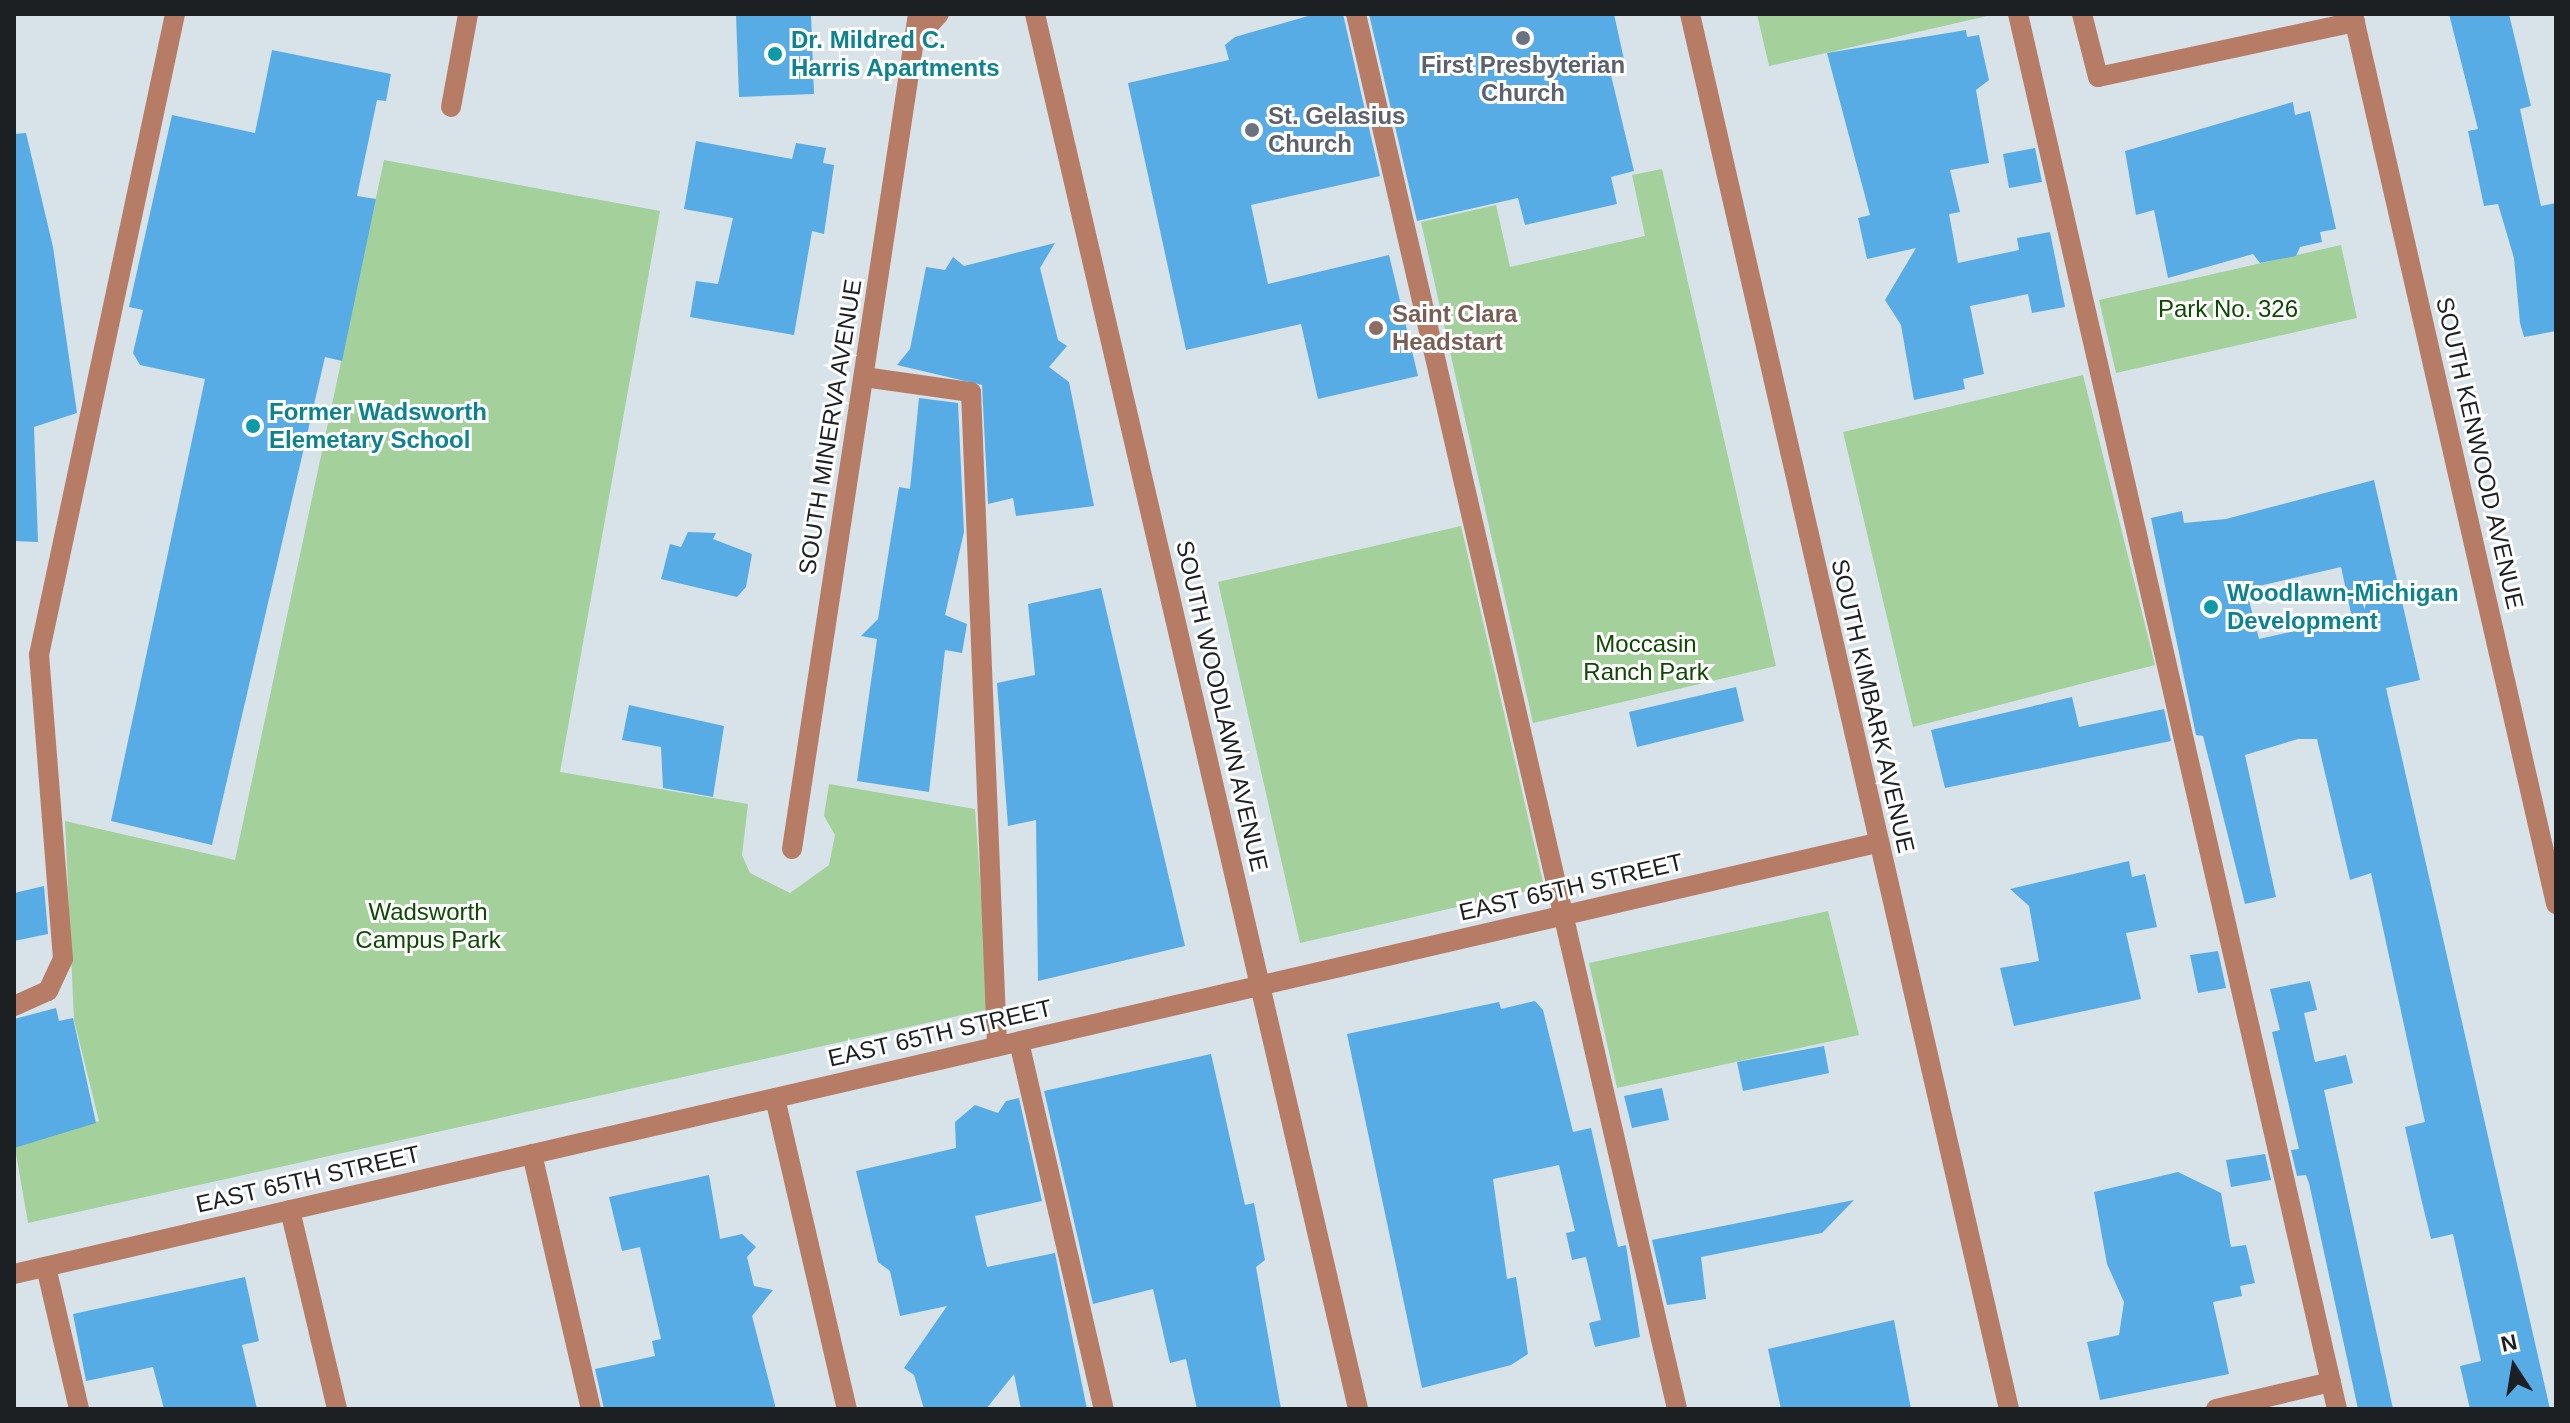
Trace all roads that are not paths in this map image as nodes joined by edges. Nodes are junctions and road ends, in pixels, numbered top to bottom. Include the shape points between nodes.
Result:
1 (175, 14) edge
2 (468, 14) edge
3 (918, 14) edge
4 (939, 14) edge
5 (1035, 14) edge
6 (1356, 14) edge
7 (1690, 14) edge
8 (2018, 14) edge
9 (2082, 14) edge
10 (2354, 18) edge
11 (919, 36) junction
12 (451, 107) dead end
13 (864, 377) junction
14 (1877, 843) junction
15 (792, 849) dead end
16 (2556, 904) edge
17 (1563, 916) junction
18 (1260, 986) junction
19 (14, 1006) edge
20 (1019, 1042) junction
21 (997, 1046) junction
22 (775, 1098) junction
23 (532, 1154) junction
24 (290, 1210) junction
25 (46, 1267) junction
26 (14, 1274) edge
27 (2331, 1382) junction
28 (79, 1409) edge
29 (337, 1409) edge
30 (591, 1409) edge
31 (847, 1409) edge
32 (1104, 1409) edge
33 (1358, 1409) edge
34 (1677, 1409) edge
35 (2009, 1409) edge
36 (2216, 1409) edge
37 (2337, 1409) edge

1 - 19 street via 39,655 63,959 48,991
2 - 12 street
3 - 11 street, SOUTH MINERVA AVENUE
4 - 11 street
5 - 18 street, SOUTH WOODLAWN AVENUE
6 - 17 street
7 - 14 street, SOUTH KIMBARK AVENUE
8 - 27 street
9 - 10 street via 2098,77
10 - 16 street, SOUTH KENWOOD AVENUE
11 - 13 street, SOUTH MINERVA AVENUE
13 - 15 street, SOUTH MINERVA AVENUE
13 - 21 street via 971,392
14 - 17 street, EAST 65TH STREET
14 - 35 street, SOUTH KIMBARK AVENUE
17 - 18 street, EAST 65TH STREET
17 - 34 street
18 - 20 street, EAST 65TH STREET
18 - 33 street, SOUTH WOODLAWN AVENUE
20 - 21 street, EAST 65TH STREET
20 - 32 street
21 - 22 street, EAST 65TH STREET
22 - 23 street, EAST 65TH STREET
22 - 31 street
23 - 24 street, EAST 65TH STREET
23 - 30 street
24 - 25 street, EAST 65TH STREET
24 - 29 street
25 - 26 street, EAST 65TH STREET
25 - 28 street
27 - 36 street
27 - 37 street

